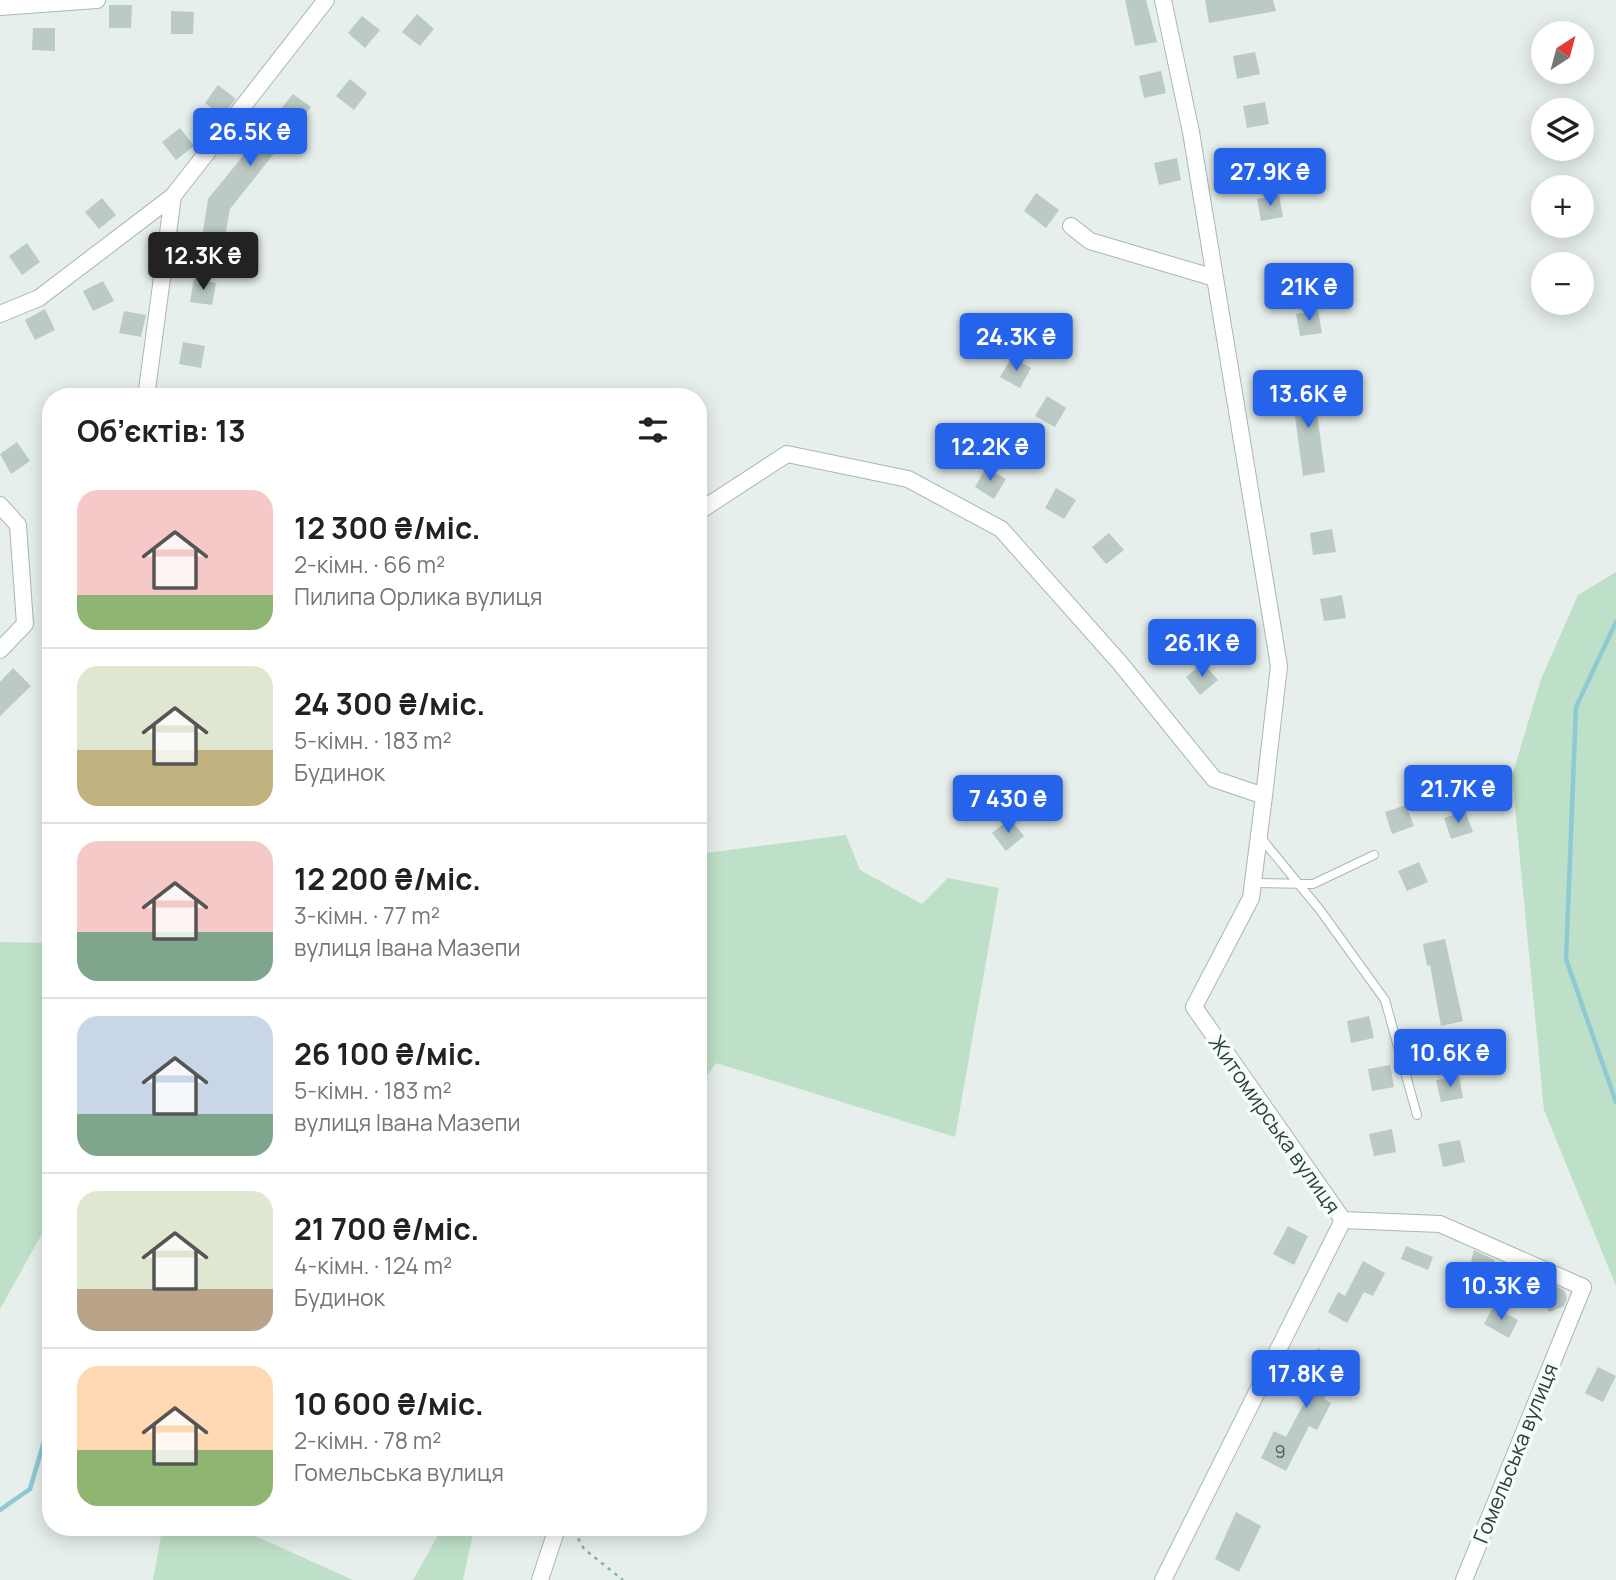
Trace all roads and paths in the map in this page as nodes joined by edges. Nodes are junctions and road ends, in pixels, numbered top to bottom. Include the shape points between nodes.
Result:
1 (97, 0) edge
2 (326, 0) edge
3 (1163, 0) edge
4 (0, 7) edge
5 (173, 196) junction
6 (1071, 226) dead end
7 (1215, 278) junction
8 (0, 314) edge
9 (147, 388) edge
10 (0, 505) edge
11 (707, 506) edge
12 (0, 650) edge
13 (1264, 796) junction
14 (1259, 835) junction
15 (1374, 855) dead end
16 (1253, 883) junction
17 (1298, 884) junction
18 (1417, 1115) dead end
19 (1343, 1220) junction
20 (554, 1536) edge
21 (577, 1536) edge
22 (540, 1580) edge
23 (623, 1580) edge
24 (1163, 1580) edge
25 (1464, 1580) edge

1 - 4 street
2 - 5 street
3 - 7 street
5 - 8 street via 39,298
5 - 9 street
6 - 7 street via 1090,241
7 - 13 street via 1279,666
10 - 12 street via 18,524 25,624
11 - 13 street via 787,454 908,479 1001,529 1120,663 1214,779
13 - 14 street
14 - 16 street
14 - 17 lane
15 - 17 lane via 1313,884
16 - 17 lane
16 - 19 street, Житомирська вулиця via 1251,898 1194,1007
17 - 18 lane via 1385,1000
19 - 24 street, Житомирська вулиця
19 - 25 street, Гомельська вулиця via 1440,1224 1583,1287
20 - 22 street
21 - 23 path via 584,1549

